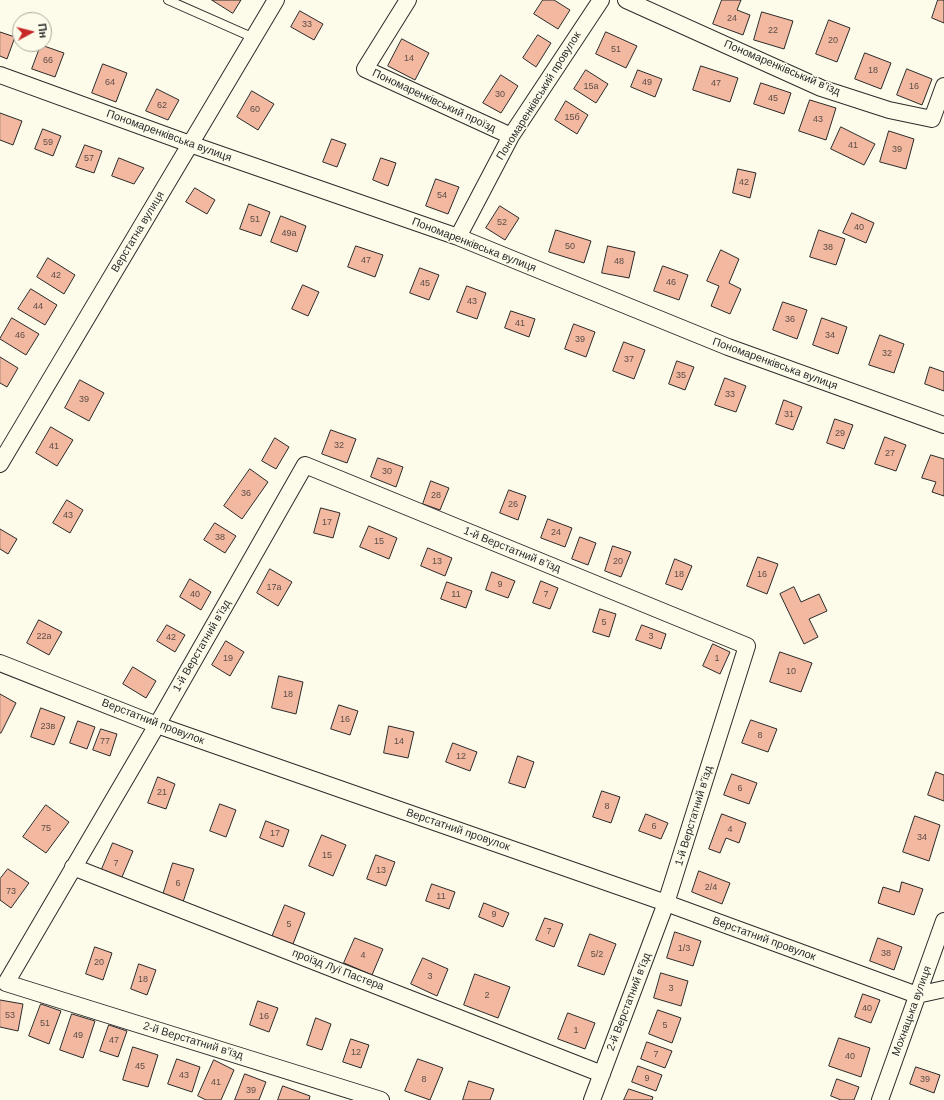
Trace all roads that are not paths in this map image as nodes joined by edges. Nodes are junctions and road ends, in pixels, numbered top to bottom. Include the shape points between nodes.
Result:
1 (168, 0) edge
2 (276, 0) edge
3 (408, 0) edge
4 (601, 0) edge
5 (626, 0) edge
6 (254, 38) junction
7 (0, 75) edge
8 (944, 86) edge
9 (511, 136) junction
10 (190, 144) junction
11 (458, 237) junction
12 (944, 425) edge
13 (0, 464) edge
14 (0, 663) edge
15 (157, 725) junction
16 (74, 867) junction
17 (666, 903) junction
18 (944, 921) edge
19 (3, 982) edge
20 (944, 989) edge
21 (917, 995) junction
22 (602, 1074) junction
23 (381, 1100) edge
24 (592, 1100) edge
25 (880, 1100) edge

1 - 6 lane
2 - 6 street, Верстатна вулиця
3 - 9 street, Пономаренківський проїзд via 365,69
4 - 9 street, Пономаренківський провулок
5 - 8 street, Пономаренківський в’їзд via 821,88 889,110 932,119
6 - 10 street, Верстатна вулиця
7 - 10 street, Пономаренківська вулиця
9 - 11 street, Пономаренківський провулок
10 - 11 street, Пономаренківська вулиця
10 - 13 street, Верстатна вулиця
11 - 12 street, Пономаренківська вулиця via 728,347
14 - 15 street, Верстатний провулок
15 - 16 street, 2-й Верстатний в’їзд
15 - 17 street, Верстатний провулок
15 - 17 street, 1-й Верстатний в’їзд via 305,465 747,646
16 - 19 street, 2-й Верстатний в’їзд
16 - 22 street, проїзд Луї Пастера
17 - 21 street, Верстатний провулок
17 - 22 street, 2-й Верстатний в’їзд
18 - 21 street, Мохнацька вулиця
19 - 23 street, 2-й Верстатний в’їзд
20 - 21 street
21 - 25 street, Мохнацька вулиця
22 - 24 street, 2-й Верстатний в’їзд

